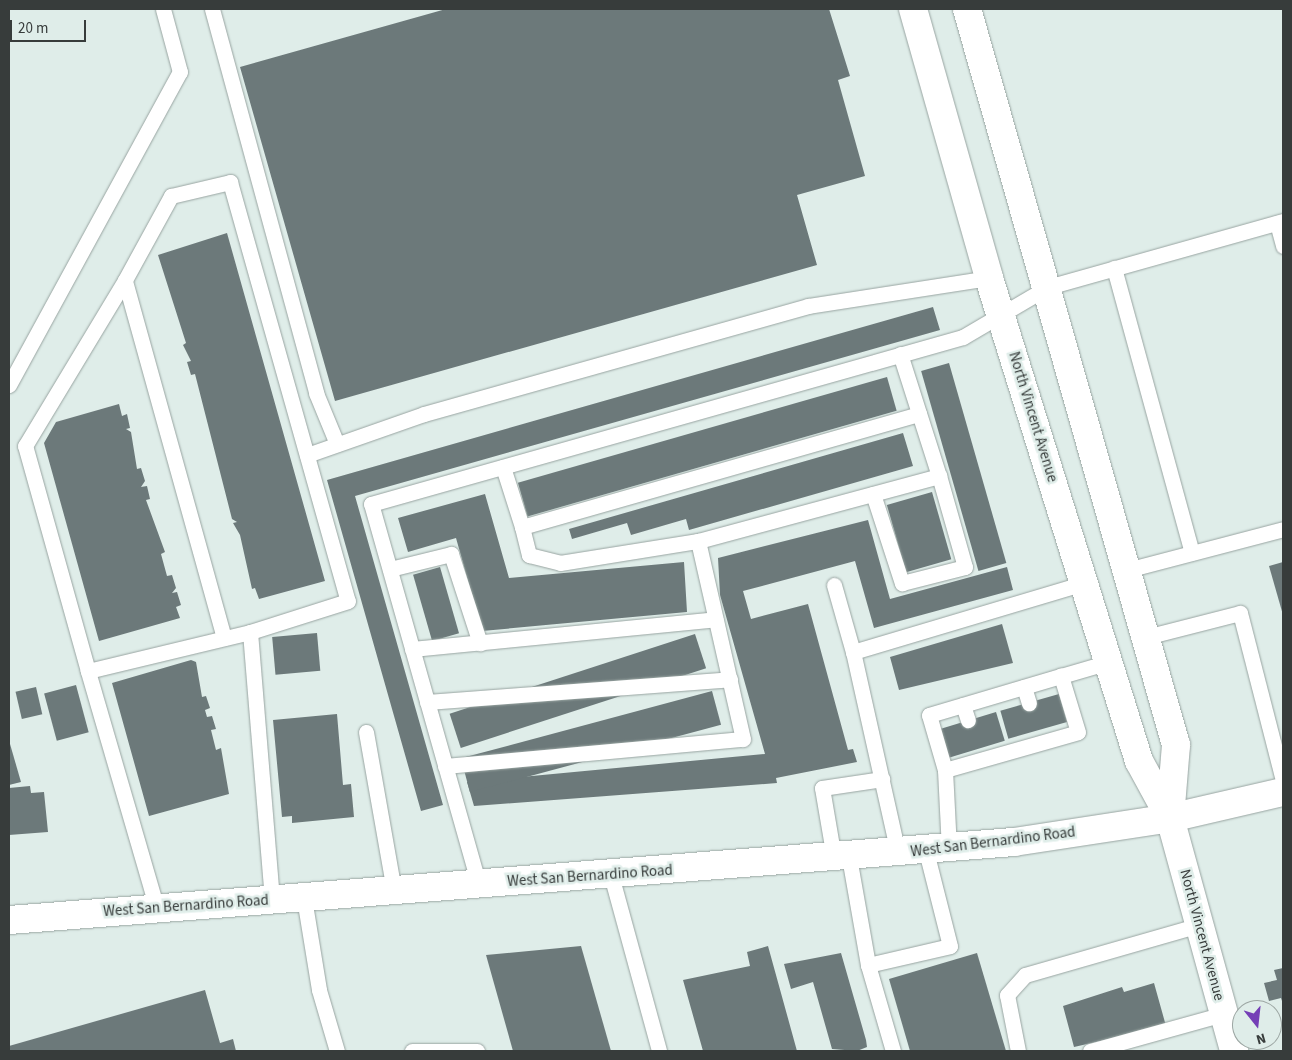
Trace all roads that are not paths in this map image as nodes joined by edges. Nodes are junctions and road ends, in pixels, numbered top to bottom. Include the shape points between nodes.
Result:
1 (163, 9) edge
2 (212, 9) edge
3 (913, 9) edge
4 (967, 9) edge
5 (1280, 222) edge
6 (1283, 246) edge
7 (1114, 268) junction
8 (989, 278) junction
9 (125, 280) junction
10 (1048, 287) junction
11 (1000, 312) junction
12 (900, 354) junction
13 (9, 385) edge
14 (919, 414) junction
15 (337, 444) junction
16 (307, 455) junction
17 (503, 467) junction
18 (939, 476) junction
19 (873, 494) junction
20 (522, 527) junction
21 (1283, 529) edge
22 (698, 541) junction
23 (1192, 553) junction
24 (390, 569) junction
25 (1127, 570) junction
26 (1084, 583) junction
27 (834, 585) dead end
28 (716, 619) junction
29 (250, 632) junction
30 (224, 638) junction
31 (1146, 638) junction
32 (480, 643) junction
33 (412, 649) junction
34 (853, 652) junction
35 (1109, 662) junction
36 (88, 671) junction
37 (1061, 676) junction
38 (730, 679) junction
39 (1024, 687) junction
40 (427, 702) junction
41 (1029, 703) dead end
42 (963, 705) junction
43 (968, 720) dead end
44 (366, 732) dead end
45 (445, 766) junction
46 (945, 770) junction
47 (882, 779) junction
48 (1283, 781) edge
49 (1283, 792) edge
50 (1170, 818) junction
51 (937, 850) junction
52 (898, 853) junction
53 (842, 858) junction
54 (611, 875) junction
55 (479, 885) junction
56 (394, 891) junction
57 (304, 898) junction
58 (272, 900) junction
59 (157, 909) junction
60 (9, 920) edge
61 (1199, 925) junction
62 (868, 965) junction
63 (1223, 1014) junction
64 (336, 1051) edge
65 (412, 1051) edge
66 (477, 1051) edge
67 (659, 1051) edge
68 (893, 1051) edge
69 (1018, 1051) edge
70 (1090, 1051) edge
71 (1234, 1051) edge

1 - 13 lane via 180,72
2 - 15 lane via 316,393
3 - 8 street, North Vincent Avenue
4 - 10 street, North Vincent Avenue
5 - 6 lane
5 - 7 lane
7 - 10 lane
7 - 23 lane
8 - 11 street, North Vincent Avenue
8 - 15 lane via 808,306 424,414
9 - 16 lane via 170,196 230,182
9 - 30 lane
9 - 36 lane via 25,446
10 - 11 lane
10 - 25 street, North Vincent Avenue
11 - 12 lane via 963,336
11 - 26 street, North Vincent Avenue
12 - 14 lane
12 - 17 lane
14 - 18 lane
14 - 20 lane
15 - 16 lane
16 - 29 lane via 348,601
17 - 20 lane
17 - 24 lane via 371,504
18 - 19 lane
18 - 19 lane via 965,567 902,583
19 - 22 lane
20 - 22 lane via 529,555 560,563
21 - 23 lane
22 - 28 lane
23 - 25 lane
24 - 32 lane via 451,554
24 - 33 lane
25 - 31 street, North Vincent Avenue
26 - 34 lane
26 - 35 street, North Vincent Avenue
27 - 34 lane
28 - 32 lane
28 - 38 lane
29 - 30 lane
29 - 58 lane
30 - 36 lane
31 - 48 lane via 1240,613
31 - 50 street, North Vincent Avenue via 1176,745
32 - 33 lane
33 - 40 lane
34 - 47 lane
35 - 37 lane
35 - 50 street, North Vincent Avenue via 1139,761
36 - 59 lane
37 - 39 lane
37 - 46 lane via 1078,732 1039,737 979,754
38 - 40 lane
38 - 45 lane via 744,739
39 - 41 lane
39 - 42 lane
40 - 45 lane
42 - 43 lane
42 - 46 lane via 928,715
44 - 56 lane
45 - 55 lane
46 - 51 lane
47 - 52 lane
47 - 53 lane via 822,788
49 - 50 street, West San Bernardino Road
50 - 51 street, West San Bernardino Road
50 - 61 street, North Vincent Avenue
51 - 52 street, West San Bernardino Road
51 - 62 lane via 950,946
52 - 53 street, West San Bernardino Road
53 - 54 street, West San Bernardino Road
53 - 62 lane
54 - 55 street, West San Bernardino Road
54 - 67 lane
55 - 56 street, West San Bernardino Road
56 - 57 street, West San Bernardino Road
57 - 58 street, West San Bernardino Road
57 - 64 lane via 319,990
58 - 59 street, West San Bernardino Road
59 - 60 street, West San Bernardino Road
61 - 63 street, North Vincent Avenue
61 - 69 lane via 1025,975 1010,986 1007,1009
62 - 68 lane
63 - 70 lane
63 - 71 street, North Vincent Avenue
65 - 66 lane

